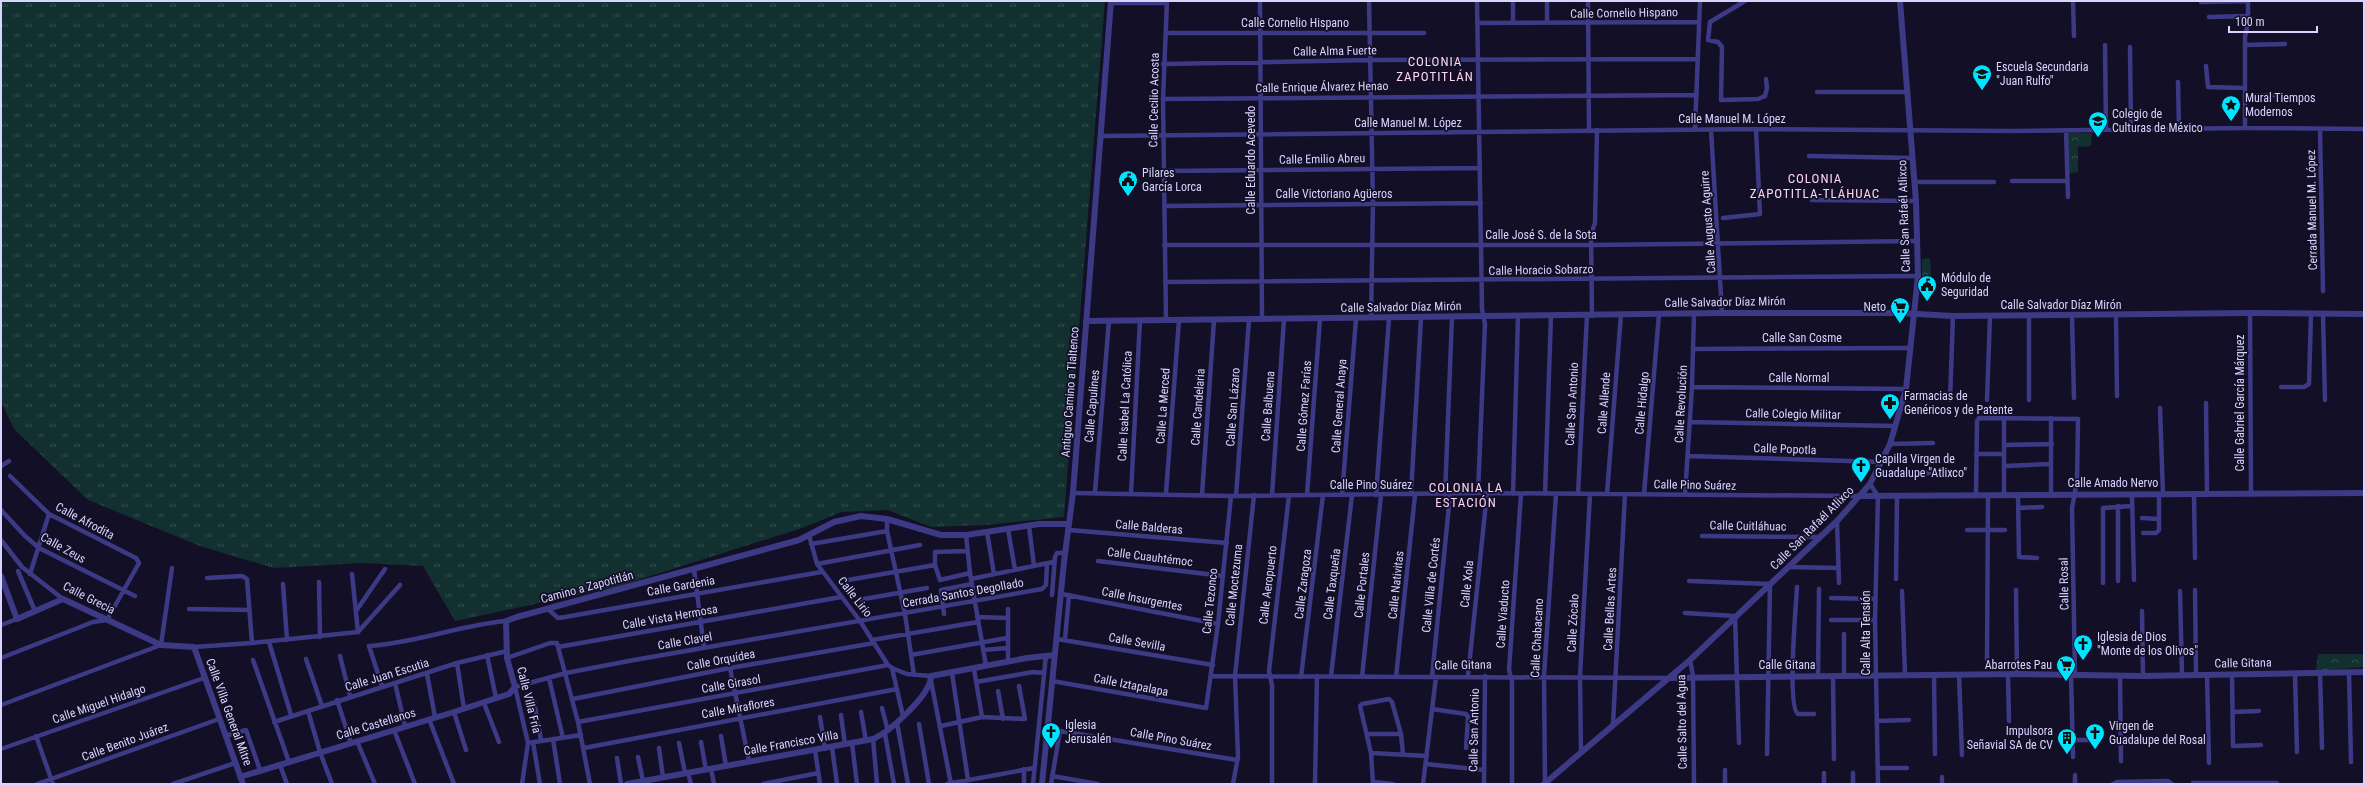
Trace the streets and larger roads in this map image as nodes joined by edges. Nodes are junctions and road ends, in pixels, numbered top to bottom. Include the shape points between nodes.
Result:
1 (1260, 1) edge
2 (1369, 1) edge
3 (1477, 1) edge
4 (1513, 1) edge
5 (1547, 1) edge
6 (1588, 1) edge
7 (1700, 1) edge
8 (1745, 1) edge
9 (1900, 1) edge
10 (2073, 1) edge
11 (2248, 1) edge
12 (1111, 2) edge
13 (1167, 2) edge
14 (2201, 2) edge
15 (2248, 16) junction
16 (2209, 17) dead end
17 (1699, 22) junction
18 (1478, 23) junction
19 (1513, 23) junction
20 (1547, 23) junction
21 (1589, 23) junction
22 (1166, 33) junction
23 (1260, 33) junction
24 (1370, 33) junction
25 (1424, 33) dead end
26 (2074, 36) dead end
27 (2285, 44) dead end
28 (2105, 45) dead end
29 (2245, 45) junction
30 (2130, 47) dead end
31 (1698, 59) junction
32 (1369, 60) junction
33 (1479, 60) junction
34 (1590, 60) junction
35 (1260, 62) junction
36 (1163, 64) junction
37 (2206, 66) dead end
38 (1766, 79) dead end
39 (2178, 82) dead end
40 (2245, 88) junction
41 (1817, 92) dead end
42 (1907, 92) junction
43 (1480, 95) junction
44 (1589, 95) junction
45 (1697, 95) junction
46 (2276, 95) dead end
47 (2245, 96) junction
48 (1370, 97) junction
49 (1260, 98) junction
50 (1163, 99) junction
51 (2245, 128) junction
52 (1695, 129) junction
53 (1756, 129) junction
54 (2106, 129) junction
55 (2131, 129) junction
56 (2180, 129) junction
57 (2320, 129) junction
58 (2364, 129) edge
59 (1597, 130) junction
60 (1711, 130) junction
61 (2066, 130) junction
62 (1590, 131) junction
63 (1911, 131) junction
64 (1261, 133) junction
65 (1480, 133) junction
66 (1370, 134) junction
67 (1163, 135) junction
68 (1100, 136) junction
69 (1809, 156) dead end
70 (1913, 158) junction
71 (1480, 168) junction
72 (1371, 169) junction
73 (1261, 170) junction
74 (1163, 171) junction
75 (2012, 181) dead end
76 (2067, 181) junction
77 (1915, 182) junction
78 (1994, 182) dead end
79 (2068, 197) dead end
80 (1812, 200) dead end
81 (1916, 201) junction
82 (1373, 203) junction
83 (1481, 203) junction
84 (1260, 204) junction
85 (1164, 206) junction
86 (1724, 218) dead end
87 (1918, 241) junction
88 (1372, 244) junction
89 (1719, 244) junction
90 (1164, 245) junction
91 (1591, 245) junction
92 (1262, 246) junction
93 (1482, 246) junction
94 (1918, 276) junction
95 (1722, 277) junction
96 (1372, 280) junction
97 (1592, 280) junction
98 (1482, 281) junction
99 (1165, 282) junction
100 (1263, 282) junction
101 (2323, 291) dead end
102 (1722, 312) junction
103 (2250, 313) junction
104 (1621, 314) junction
105 (1659, 314) junction
106 (1694, 314) junction
107 (2311, 314) junction
108 (2323, 314) junction
109 (2364, 314) edge
110 (1914, 315) junction
111 (1518, 316) junction
112 (1551, 316) junction
113 (1589, 316) junction
114 (1952, 316) junction
115 (1990, 316) junction
116 (2029, 316) junction
117 (2072, 316) junction
118 (2116, 316) junction
119 (1452, 317) junction
120 (1484, 317) junction
121 (1320, 318) junction
122 (1371, 318) junction
123 (1389, 318) junction
124 (1421, 318) junction
125 (1262, 319) junction
126 (1284, 319) junction
127 (1356, 319) junction
128 (1109, 320) junction
129 (1140, 320) junction
130 (1166, 320) junction
131 (1179, 320) junction
132 (1214, 320) junction
133 (1249, 320) junction
134 (1086, 321) junction
135 (1911, 348) junction
136 (1694, 349) junction
137 (1692, 387) junction
138 (2281, 387) dead end
139 (1906, 389) junction
140 (2117, 396) dead end
141 (2074, 398) dead end
142 (1950, 400) dead end
143 (1987, 400) dead end
144 (2029, 400) dead end
145 (2325, 400) dead end
146 (2206, 403) dead end
147 (2160, 408) dead end
148 (2004, 418) junction
149 (2051, 418) junction
150 (1690, 422) junction
151 (1896, 426) junction
152 (1933, 443) dead end
153 (1890, 444) junction
154 (2052, 444) junction
155 (2004, 445) junction
156 (1976, 454) junction
157 (2003, 454) junction
158 (1688, 456) junction
159 (10, 461) dead end
160 (1881, 462) junction
161 (2051, 464) junction
162 (1, 466) edge
163 (2004, 466) junction
164 (1875, 473) junction
165 (1961, 473) dead end
166 (10, 476) dead end
167 (1870, 484) junction
168 (1095, 492) junction
169 (1073, 493) junction
170 (1131, 493) junction
171 (1166, 493) junction
172 (1478, 493) junction
173 (1487, 493) junction
174 (2074, 493) junction
175 (2206, 493) junction
176 (2364, 493) edge
177 (1323, 494) junction
178 (1513, 494) junction
179 (1521, 494) junction
180 (1545, 494) junction
181 (1556, 494) junction
182 (1578, 494) junction
183 (1590, 494) junction
184 (1607, 494) junction
185 (1625, 494) junction
186 (1644, 494) junction
187 (2004, 494) junction
188 (2051, 494) junction
189 (2161, 494) junction
190 (2194, 494) junction
191 (2251, 494) junction
192 (1202, 495) junction
193 (1254, 495) junction
194 (1272, 495) junction
195 (1289, 495) junction
196 (1307, 495) junction
197 (1342, 495) junction
198 (1352, 495) junction
199 (1378, 495) junction
200 (1413, 495) junction
201 (1445, 495) junction
202 (1450, 495) junction
203 (1685, 495) junction
204 (1976, 495) junction
205 (1988, 495) junction
206 (2018, 495) junction
207 (2132, 495) junction
208 (1234, 496) junction
209 (1861, 496) junction
210 (1878, 496) junction
211 (1897, 496) junction
212 (2118, 506) junction
213 (2132, 506) junction
214 (2042, 507) dead end
215 (2018, 508) junction
216 (1, 510) edge
217 (49, 514) junction
218 (2142, 518) dead end
219 (887, 519) junction
220 (2159, 519) junction
221 (1837, 521) junction
222 (1029, 526) junction
223 (1069, 527) junction
224 (1008, 529) junction
225 (1967, 530) dead end
226 (1987, 530) junction
227 (2005, 530) dead end
228 (887, 531) junction
229 (987, 532) junction
230 (2143, 533) dead end
231 (966, 535) junction
232 (808, 536) junction
233 (1702, 536) dead end
234 (1819, 537) junction
235 (1, 540) edge
236 (1227, 543) junction
237 (811, 544) junction
238 (920, 545) dead end
239 (39, 548) junction
240 (892, 551) junction
241 (967, 551) junction
242 (1065, 553) junction
243 (2037, 558) dead end
244 (2195, 558) dead end
245 (1098, 561) dead end
246 (1053, 562) junction
247 (816, 564) junction
248 (1047, 564) junction
249 (935, 565) junction
250 (1034, 566) junction
251 (1788, 567) junction
252 (172, 568) dead end
253 (1838, 568) junction
254 (384, 569) dead end
255 (694, 569) junction
256 (1015, 570) junction
257 (18, 571) dead end
258 (895, 571) junction
259 (821, 572) junction
260 (970, 573) junction
261 (30, 574) junction
262 (352, 574) dead end
263 (994, 574) junction
264 (1, 576) edge
265 (1223, 576) junction
266 (207, 578) dead end
267 (1896, 579) dead end
268 (848, 580) dead end
269 (2134, 580) dead end
270 (1689, 581) dead end
271 (2118, 581) dead end
272 (319, 582) dead end
273 (971, 582) junction
274 (2103, 582) dead end
275 (1838, 583) dead end
276 (283, 584) dead end
277 (1770, 584) junction
278 (400, 585) dead end
279 (1797, 587) dead end
280 (927, 588) dead end
281 (1819, 589) dead end
282 (2016, 590) dead end
283 (2195, 590) dead end
284 (125, 591) junction
285 (1902, 591) dead end
286 (2180, 591) dead end
287 (900, 592) junction
288 (696, 594) junction
289 (1062, 594) junction
290 (1052, 595) dead end
291 (1069, 595) junction
292 (135, 596) dead end
293 (841, 597) junction
294 (1831, 598) dead end
295 (62, 599) junction
296 (1875, 599) junction
297 (858, 600) dead end
298 (975, 601) junction
299 (942, 607) junction
300 (189, 609) dead end
301 (548, 609) junction
302 (1008, 609) dead end
303 (249, 610) junction
304 (35, 611) junction
305 (356, 611) junction
306 (2142, 612) dead end
307 (904, 614) junction
308 (944, 614) dead end
309 (1684, 614) dead end
310 (1735, 616) junction
311 (1008, 618) junction
312 (17, 619) junction
313 (977, 619) junction
314 (108, 620) junction
315 (1831, 620) dead end
316 (1875, 620) junction
317 (506, 621) junction
318 (700, 621) junction
319 (860, 621) junction
320 (1218, 624) junction
321 (1, 625) edge
322 (358, 632) junction
323 (908, 634) junction
324 (1844, 634) dead end
325 (320, 637) junction
326 (1007, 638) junction
327 (1057, 639) junction
328 (1065, 639) junction
329 (287, 640) junction
330 (269, 642) junction
331 (873, 642) junction
332 (981, 642) junction
333 (252, 644) junction
334 (161, 645) junction
335 (194, 647) junction
336 (558, 647) junction
337 (704, 648) junction
338 (1007, 648) junction
339 (983, 650) junction
340 (507, 651) junction
341 (487, 655) junction
342 (911, 655) junction
343 (1046, 655) junction
344 (1055, 655) junction
345 (340, 656) dead end
346 (1, 658) edge
347 (507, 658) junction
348 (306, 659) dead end
349 (253, 660) dead end
350 (1690, 660) junction
351 (1987, 660) dead end
352 (1008, 662) junction
353 (457, 663) junction
354 (1213, 665) junction
355 (986, 666) junction
356 (890, 667) junction
357 (730, 668) junction
358 (974, 669) junction
359 (2295, 672) junction
360 (2320, 672) junction
361 (2349, 672) junction
362 (2364, 672) edge
363 (566, 673) junction
364 (952, 673) junction
365 (1044, 673) junction
366 (427, 674) junction
367 (2017, 674) junction
368 (2232, 674) junction
369 (914, 675) junction
370 (1905, 675) junction
371 (1934, 675) junction
372 (1959, 675) junction
373 (2008, 675) junction
374 (2073, 675) junction
375 (2182, 675) junction
376 (2196, 675) junction
377 (2207, 675) junction
378 (1211, 676) junction
379 (1235, 676) junction
380 (1317, 676) junction
381 (1331, 676) junction
382 (1396, 676) junction
383 (1468, 676) junction
384 (1485, 676) junction
385 (1511, 676) junction
386 (1544, 676) junction
387 (1580, 676) junction
388 (1693, 676) junction
389 (1736, 676) junction
390 (1768, 676) junction
391 (1792, 676) junction
392 (1818, 676) junction
393 (1833, 676) junction
394 (1844, 676) junction
395 (1875, 676) junction
396 (2120, 676) junction
397 (2142, 676) junction
398 (1270, 677) junction
399 (1301, 677) junction
400 (1362, 677) junction
401 (1434, 677) junction
402 (204, 678) junction
403 (549, 678) junction
404 (1616, 678) junction
405 (1669, 678) junction
406 (931, 679) junction
407 (1052, 681) junction
408 (976, 682) junction
409 (395, 683) junction
410 (382, 686) junction
411 (1019, 686) dead end
412 (515, 687) junction
413 (897, 689) junction
414 (998, 691) dead end
415 (736, 693) junction
416 (350, 696) junction
417 (496, 698) junction
418 (573, 699) junction
419 (337, 700) junction
420 (534, 700) dead end
421 (484, 703) junction
422 (1, 705) edge
423 (322, 706) junction
424 (882, 708) dead end
425 (1206, 708) joint
426 (464, 709) junction
427 (1432, 709) junction
428 (308, 711) junction
429 (2260, 711) dead end
430 (454, 712) junction
431 (861, 712) dead end
432 (2233, 712) junction
433 (1814, 714) dead end
434 (291, 715) junction
435 (841, 715) dead end
436 (903, 716) junction
437 (740, 717) junction
438 (820, 717) dead end
439 (982, 717) junction
440 (432, 718) junction
441 (1003, 719) junction
442 (219, 720) junction
443 (959, 720) junction
444 (1909, 720) dead end
445 (1877, 721) junction
446 (2009, 721) dead end
447 (274, 722) junction
448 (578, 722) junction
449 (897, 723) junction
450 (918, 724) dead end
451 (1613, 724) junction
452 (405, 726) junction
453 (940, 726) junction
454 (394, 730) junction
455 (886, 733) junction
456 (1367, 734) junction
457 (1401, 734) junction
458 (581, 735) junction
459 (36, 736) junction
460 (225, 736) junction
461 (721, 736) dead end
462 (563, 738) junction
463 (553, 739) junction
464 (541, 740) junction
465 (873, 740) junction
466 (2072, 740) junction
467 (2098, 740) dead end
468 (866, 741) junction
469 (354, 742) junction
470 (499, 742) dead end
471 (531, 742) junction
472 (701, 742) dead end
473 (679, 743) dead end
474 (852, 743) junction
475 (1739, 743) dead end
476 (845, 745) junction
477 (2261, 745) dead end
478 (832, 747) junction
479 (584, 748) junction
480 (658, 748) dead end
481 (825, 748) junction
482 (1466, 748) dead end
483 (2322, 748) dead end
484 (1, 749) edge
485 (466, 750) dead end
486 (815, 750) junction
487 (320, 752) junction
488 (2297, 752) dead end
489 (1372, 753) junction
490 (1581, 753) junction
491 (1402, 754) junction
492 (1767, 754) dead end
493 (1935, 754) dead end
494 (1962, 755) dead end
495 (1427, 756) junction
496 (638, 757) dead end
497 (2073, 757) dead end
498 (617, 758) dead end
499 (1834, 759) dead end
500 (1237, 760) junction
501 (2121, 761) dead end
502 (289, 762) junction
503 (749, 762) junction
504 (2351, 762) dead end
505 (235, 763) junction
506 (2209, 763) dead end
507 (1426, 764) junction
508 (280, 765) junction
509 (726, 766) junction
510 (1034, 768) junction
511 (1878, 768) junction
512 (1907, 768) dead end
513 (709, 769) junction
514 (1024, 769) junction
515 (260, 770) junction
516 (1484, 770) junction
517 (1725, 770) dead end
518 (686, 773) junction
519 (818, 773) junction
520 (1853, 773) dead end
521 (1824, 774) dead end
522 (2075, 775) dead end
523 (1052, 776) junction
524 (1552, 776) junction
525 (1942, 776) dead end
526 (240, 777) junction
527 (663, 777) junction
528 (968, 780) junction
529 (643, 781) junction
530 (52, 782) edge
531 (1373, 783) edge
532 (2171, 783) edge
533 (2193, 783) edge
534 (2277, 783) dead end
535 (37, 784) edge
536 (173, 784) edge
537 (243, 784) edge
538 (287, 784) edge
539 (332, 784) edge
540 (375, 784) edge
541 (415, 784) edge
542 (454, 784) edge
543 (522, 784) edge
544 (540, 784) edge
545 (560, 784) edge
546 (590, 784) edge
547 (621, 784) edge
548 (627, 784) edge
549 (690, 784) edge
550 (714, 784) edge
551 (763, 784) edge
552 (820, 784) edge
553 (838, 784) edge
554 (856, 784) edge
555 (878, 784) edge
556 (894, 784) edge
557 (908, 784) edge
558 (929, 784) edge
559 (950, 784) edge
560 (1024, 784) edge
561 (1033, 784) edge
562 (1042, 784) edge
563 (1051, 784) edge
564 (1098, 784) edge
565 (1233, 784) edge
566 (1272, 784) edge
567 (1315, 784) edge
568 (1393, 784) edge
569 (1423, 784) edge
570 (1484, 784) edge
571 (1512, 784) edge
572 (1544, 784) edge
573 (1553, 784) edge
574 (1694, 784) edge
575 (1725, 784) edge
576 (1824, 784) edge
577 (1853, 784) edge
578 (1878, 784) edge
579 (1942, 784) edge
580 (2075, 784) edge
581 (2113, 784) edge
582 (2230, 784) edge

1 - 23 street, Calle Eduardo Acevedo
2 - 24 street
3 - 18 street
4 - 19 street
5 - 20 street
6 - 21 street
7 - 17 street
8 - 38 street via 1710,22 1708,40 1718,42 1722,47 1721,100 1758,99 1765,96
9 - 42 street, Calle San Rafaél Atlixco
10 - 26 street
11 - 14 street
11 - 15 street
12 - 13 street
12 - 68 street, Antiguo Camino a Tlaltenco
13 - 22 street, Calle Cecilio Acosta
15 - 16 street
15 - 29 street
17 - 21 street, Calle Cornelio Hispano
17 - 31 street
18 - 19 street, Calle Cornelio Hispano
18 - 33 street
19 - 20 street, Calle Cornelio Hispano
20 - 21 street, Calle Cornelio Hispano
21 - 34 street
22 - 23 street, Calle Cornelio Hispano
22 - 36 street, Calle Cecilio Acosta
23 - 24 street, Calle Cornelio Hispano
23 - 35 street, Calle Eduardo Acevedo
24 - 25 street, Calle Cornelio Hispano
24 - 32 street
27 - 29 street
28 - 54 street
29 - 40 street
30 - 55 street
31 - 34 street, Calle Alma Fuerte
31 - 45 street
32 - 33 street, Calle Alma Fuerte
32 - 35 street, Calle Alma Fuerte
32 - 48 street
33 - 34 street, Calle Alma Fuerte
33 - 43 street
34 - 44 street
35 - 36 street, Calle Alma Fuerte
35 - 49 street, Calle Eduardo Acevedo
36 - 50 street, Calle Cecilio Acosta
37 - 40 street via 2208,87
39 - 56 street
40 - 47 street
41 - 42 street
42 - 63 street, Calle San Rafaél Atlixco
43 - 44 street, Calle Enrique Álvarez Henao
43 - 48 street, Calle Enrique Álvarez Henao
43 - 65 street
44 - 45 street, Calle Enrique Álvarez Henao
44 - 62 street
45 - 52 street
46 - 47 street
47 - 51 street
48 - 49 street, Calle Enrique Álvarez Henao
48 - 66 street
49 - 50 street, Calle Enrique Álvarez Henao
49 - 64 street, Calle Eduardo Acevedo
50 - 67 street, Calle Cecilio Acosta
51 - 56 street, Calle Manuel M. López
51 - 57 street, Calle Manuel M. López
52 - 59 street, Calle Manuel M. López
52 - 60 street, Calle Manuel M. López
53 - 60 street, Calle Manuel M. López
53 - 63 street, Calle Manuel M. López
53 - 86 street via 1760,214
54 - 55 street, Calle Manuel M. López
54 - 61 street, Calle Manuel M. López
55 - 56 street, Calle Manuel M. López
57 - 58 street, Calle Manuel M. López
57 - 101 street, Cerrada Manuel M. López
59 - 62 street, Calle Manuel M. López
59 - 91 street, Calle San Antonio via 1595,223
60 - 89 street, Calle Augusto Aguirre
61 - 63 street, Calle Manuel M. López
61 - 76 street
62 - 65 street, Calle Manuel M. López
63 - 70 street, Calle San Rafaél Atlixco
64 - 66 street, Calle Manuel M. López
64 - 67 street, Calle Manuel M. López
64 - 73 street, Calle Eduardo Acevedo
65 - 66 street, Calle Manuel M. López
65 - 71 street
66 - 72 street
67 - 68 street, Calle Manuel M. López
67 - 74 street, Calle Cecilio Acosta
68 - 134 street, Antiguo Camino a Tlaltenco
69 - 70 street
70 - 77 street, Calle San Rafaél Atlixco
71 - 72 street, Calle Emilio Abreu
71 - 83 street
72 - 73 street, Calle Emilio Abreu
72 - 82 street
73 - 74 street, Calle Emilio Abreu
73 - 84 street, Calle Eduardo Acevedo
74 - 85 street, Calle Cecilio Acosta
75 - 76 street
76 - 79 street
77 - 78 street
77 - 81 street, Calle San Rafaél Atlixco
80 - 81 street
81 - 87 street, Calle San Rafaél Atlixco
82 - 83 street, Calle Victoriano Agüeros
82 - 84 street, Calle Victoriano Agüeros
82 - 88 street
83 - 93 street
84 - 85 street, Calle Victoriano Agüeros
84 - 92 street, Calle Eduardo Acevedo
85 - 90 street, Calle Cecilio Acosta
87 - 89 street, Calle José S. de la Sota
87 - 94 street, Calle San Rafaél Atlixco
88 - 92 street, Calle José S. de la Sota
88 - 93 street, Calle José S. de la Sota
88 - 96 street
89 - 91 street, Calle José S. de la Sota
89 - 95 street, Calle Augusto Aguirre
90 - 92 street, Calle José S. de la Sota
90 - 99 street, Calle Cecilio Acosta
91 - 93 street, Calle José S. de la Sota
91 - 97 street, Calle San Antonio
92 - 100 street, Calle Eduardo Acevedo
93 - 98 street
94 - 95 street, Calle Horacio Sobarzo
94 - 110 street, Calle San Rafaél Atlixco
95 - 97 street, Calle Horacio Sobarzo
95 - 102 street, Calle Augusto Aguirre
96 - 98 street, Calle Horacio Sobarzo
96 - 100 street, Calle Horacio Sobarzo
96 - 122 street
97 - 98 street, Calle Horacio Sobarzo
97 - 113 street, Calle San Antonio
98 - 120 street
99 - 100 street, Calle Horacio Sobarzo
99 - 130 street, Calle Cecilio Acosta
100 - 125 street, Calle Eduardo Acevedo
102 - 106 street, Calle Salvador Díaz Mirón
102 - 110 street, Calle Salvador Díaz Mirón
103 - 107 street, Calle Salvador Díaz Mirón
103 - 118 street, Calle Salvador Díaz Mirón
103 - 191 street, Calle Gabriel García Márquez
104 - 105 street, Calle Salvador Díaz Mirón
104 - 113 street, Calle Salvador Díaz Mirón
104 - 184 street, Calle Allende
105 - 106 street, Calle Salvador Díaz Mirón
105 - 186 street, Calle Hidalgo
106 - 136 street, Calle Revolución
107 - 108 street, Calle Salvador Díaz Mirón
107 - 138 street via 2309,384 2304,387
108 - 109 street, Calle Salvador Díaz Mirón
108 - 145 street
110 - 114 street, Calle Salvador Díaz Mirón
110 - 135 street, Calle San Rafaél Atlixco
111 - 112 street, Calle Salvador Díaz Mirón
111 - 120 street, Calle Salvador Díaz Mirón
111 - 178 street
112 - 113 street, Calle Salvador Díaz Mirón
112 - 180 street
113 - 182 street, Calle San Antonio
114 - 115 street, Calle Salvador Díaz Mirón
114 - 142 street
115 - 116 street, Calle Salvador Díaz Mirón
115 - 143 street
116 - 117 street, Calle Salvador Díaz Mirón
116 - 144 street
117 - 118 street, Calle Salvador Díaz Mirón
117 - 141 street
118 - 140 street
119 - 120 street, Calle Salvador Díaz Mirón
119 - 124 street, Calle Salvador Díaz Mirón
119 - 201 street
120 - 172 street
121 - 126 street, Calle Salvador Díaz Mirón
121 - 127 street, Calle Salvador Díaz Mirón
121 - 196 street, Calle Gómez Farías
122 - 123 street, Calle Salvador Díaz Mirón
122 - 127 street, Calle Salvador Díaz Mirón
123 - 124 street, Calle Salvador Díaz Mirón
123 - 199 street, Calle Portales
124 - 200 street, Calle Nativitas
125 - 126 street, Calle Salvador Díaz Mirón
125 - 133 street, Calle Salvador Díaz Mirón
126 - 194 street, Calle Balbuena
127 - 197 street, Calle General Anaya
128 - 129 street, Calle Salvador Díaz Mirón
128 - 134 street, Calle Salvador Díaz Mirón
128 - 168 street, Calle Capulines
129 - 130 street, Calle Salvador Díaz Mirón
129 - 170 street, Calle Isabel La Católica
130 - 131 street, Calle Salvador Díaz Mirón
131 - 132 street, Calle Salvador Díaz Mirón
131 - 171 street, Calle La Merced
132 - 133 street, Calle Salvador Díaz Mirón
132 - 192 street, Calle Candelaria
133 - 208 street, Calle San Lázaro
134 - 169 street, Antiguo Camino a Tlaltenco
135 - 136 street, Calle San Cosme
135 - 139 street, Calle San Rafaél Atlixco
136 - 137 street, Calle Revolución
137 - 139 street, Calle Normal
137 - 150 street, Calle Revolución
139 - 151 street, Calle San Rafaél Atlixco
146 - 175 street
147 - 189 street
148 - 149 street
148 - 155 street
148 - 156 street via 1979,418
149 - 154 street
149 - 174 street, Calle Rosal via 2074,419 2079,422 2077,481
150 - 151 street, Calle Colegio Militar
150 - 158 street, Calle Revolución
151 - 153 street, Calle San Rafaél Atlixco
152 - 153 street
153 - 160 street, Calle San Rafaél Atlixco
154 - 155 street
154 - 161 street
155 - 157 street
156 - 157 street
156 - 204 street
157 - 163 street
158 - 160 street, Calle Popotla
158 - 203 street, Calle Revolución
159 - 162 street
160 - 164 street, Calle San Rafaél Atlixco
161 - 163 street
161 - 188 street
163 - 187 street
164 - 165 street
164 - 167 street, Calle San Rafaél Atlixco
166 - 217 street, Calle Afrodita
167 - 209 street, Calle San Rafaél Atlixco
167 - 210 street
168 - 169 street, Calle Pino Suárez
168 - 170 street, Calle Pino Suárez
169 - 223 street, Antiguo Camino a Tlaltenco
170 - 171 street, Calle Pino Suárez
171 - 192 street, Calle Pino Suárez
172 - 173 street, Calle Pino Suárez
172 - 202 street, Calle Pino Suárez
173 - 178 street, Calle Pino Suárez
173 - 383 street, Calle Xola
174 - 188 street, Calle Amado Nervo
174 - 207 street, Calle Amado Nervo
174 - 374 street, Calle Rosal
175 - 190 street, Calle Amado Nervo
175 - 191 street, Calle Amado Nervo
176 - 191 street, Calle Amado Nervo
177 - 196 street, Calle Pino Suárez
177 - 197 street, Calle Pino Suárez
177 - 399 street, Calle Zaragoza
178 - 179 street, Calle Pino Suárez
179 - 180 street, Calle Pino Suárez
179 - 385 street, Calle Viaducto via 1509,670
180 - 181 street, Calle Pino Suárez
181 - 182 street, Calle Pino Suárez
181 - 386 street, Calle Chabacano
182 - 183 street, Calle Pino Suárez
183 - 184 street, Calle Pino Suárez
183 - 387 street, Calle Zócalo
184 - 185 street, Calle Pino Suárez
185 - 186 street, Calle Pino Suárez
185 - 404 street, Calle Bellas Artes
186 - 203 street, Calle Pino Suárez
187 - 205 street, Calle Amado Nervo
187 - 206 street, Calle Amado Nervo
188 - 206 street, Calle Amado Nervo
189 - 190 street, Calle Amado Nervo
189 - 207 street, Calle Amado Nervo
189 - 220 street
190 - 244 street
192 - 208 street, Calle Pino Suárez
193 - 194 street, Calle Pino Suárez
193 - 208 street, Calle Pino Suárez
193 - 379 street, Calle Moctezuma
194 - 195 street, Calle Pino Suárez
195 - 196 street, Calle Pino Suárez
195 - 398 street, Calle Aeropuerto via 1273,627
197 - 198 street, Calle Pino Suárez
198 - 199 street, Calle Pino Suárez
198 - 381 street, Calle Taxqueña
199 - 200 street, Calle Pino Suárez
199 - 400 street, Calle Portales
200 - 201 street, Calle Pino Suárez
200 - 382 street, Calle Nativitas
201 - 202 street, Calle Pino Suárez
202 - 401 street, Calle Villa de Cortés
203 - 209 street, Calle Pino Suárez
204 - 205 street, Calle Amado Nervo
204 - 211 street, Calle Amado Nervo
205 - 226 street
206 - 215 street
207 - 213 street
208 - 236 street, Calle Tezonco
209 - 210 street, Calle Amado Nervo
209 - 221 street, Calle San Rafaél Atlixco
210 - 211 street, Calle Amado Nervo
210 - 296 street, Calle Alta Tensión
211 - 267 street
212 - 213 street
212 - 271 street
212 - 274 street via 2105,507 2103,510
213 - 269 street
214 - 215 street
215 - 243 street via 2018,557
216 - 239 street, Calle Zeus
217 - 239 street
217 - 284 street, Calle Afrodita via 139,560
218 - 220 street
219 - 228 street
219 - 231 street, Camino a Zapotitlán via 930,533
219 - 232 street, Camino a Zapotitlán via 861,516 848,518 834,522
220 - 230 street via 2158,532
221 - 234 street, Calle San Rafaél Atlixco
221 - 253 street
222 - 223 street, Camino a Zapotitlán
222 - 224 street, Camino a Zapotitlán
222 - 250 street
223 - 236 street, Calle Balderas
223 - 242 street, Antiguo Camino a Tlaltenco
224 - 229 street, Camino a Zapotitlán
224 - 256 street
225 - 226 street
226 - 227 street
226 - 351 street
228 - 237 street
228 - 240 street
229 - 231 street, Camino a Zapotitlán
229 - 263 street
231 - 241 street
232 - 237 street, Calle Lirio
232 - 255 street, Camino a Zapotitlán
233 - 234 street, Calle Cuitláhuac
234 - 251 street, Calle San Rafaél Atlixco
235 - 261 street, Calle Grecia via 13,558
236 - 265 street, Calle Tezonco
237 - 247 street, Calle Lirio
238 - 240 street
239 - 261 street
239 - 284 street, Calle Zeus
240 - 247 street
240 - 258 street
241 - 249 street via 935,552
241 - 260 street
242 - 246 street via 1057,553
242 - 289 street, Antiguo Camino a Tlaltenco
245 - 265 street, Calle Cuauhtémoc
246 - 248 street
246 - 290 street
247 - 259 street, Calle Lirio
248 - 250 street
248 - 298 street, Cerrada Santos Degollado via 1045,588
249 - 258 street
249 - 260 street via 940,580
250 - 256 street
251 - 253 street
251 - 277 street, Calle San Rafaél Atlixco
252 - 334 street
253 - 275 street
254 - 305 street
255 - 288 street
255 - 301 street, Camino a Zapotitlán
256 - 263 street
257 - 304 street
258 - 268 street
258 - 287 street
259 - 288 street, Calle Gardenia
259 - 293 street, Calle Lirio
260 - 273 street
261 - 295 street, Calle Grecia
262 - 305 street
263 - 273 street
264 - 312 street
265 - 320 street, Calle Tezonco
266 - 303 street via 246,577
270 - 277 street
272 - 325 street
273 - 298 street
273 - 299 street via 941,590
276 - 329 street
277 - 310 street, Calle San Rafaél Atlixco
277 - 390 street
278 - 322 street
279 - 391 street
280 - 287 street
281 - 392 street
282 - 367 street
283 - 376 street
284 - 292 street, Calle Zeus
284 - 314 street
285 - 370 street
286 - 375 street
287 - 297 street
287 - 307 street
288 - 301 street, Calle Gardenia via 558,618
288 - 318 street
289 - 291 street, Calle Insurgentes
289 - 327 street, Antiguo Camino a Tlaltenco
291 - 320 street, Calle Insurgentes
291 - 328 street
293 - 318 street, Calle Vista Hermosa
293 - 319 street, Calle Lirio
294 - 296 street
295 - 304 street
295 - 314 street, Calle Grecia
296 - 316 street, Calle Alta Tensión
298 - 299 street, Cerrada Santos Degollado
298 - 313 street
299 - 307 street, Cerrada Santos Degollado
299 - 308 street
300 - 303 street
301 - 317 street, Camino a Zapotitlán
302 - 311 street
303 - 333 street
304 - 312 street
305 - 322 street
306 - 397 street
307 - 319 street, Cerrada Santos Degollado
307 - 323 street
309 - 310 street
310 - 350 street, Calle San Rafaél Atlixco
310 - 389 street
311 - 313 street, Calle Orquídea
311 - 326 street
312 - 321 street
313 - 323 street, Calle Orquídea
313 - 332 street
314 - 334 street, Calle Grecia
314 - 346 street via 94,622
315 - 316 street
316 - 395 street, Calle Alta Tensión
317 - 340 street, Calle Villa Fría
317 - 410 street, Camino a Zapotitlán via 490,622 412,641 369,646
318 - 336 street, Calle Vista Hermosa
318 - 337 street
319 - 331 street, Calle Lirio
319 - 337 street, Calle Clavel
320 - 354 street, Calle Tezonco
322 - 325 street
323 - 331 street, Calle Orquídea
323 - 342 street
324 - 394 street
325 - 329 street
326 - 332 street
326 - 338 street
327 - 328 street, Calle Sevilla
327 - 344 street, Antiguo Camino a Tlaltenco
328 - 354 street, Calle Sevilla
329 - 330 street
330 - 333 street
330 - 434 street
331 - 356 street, Calle Lirio
331 - 357 street, Calle Orquídea
332 - 339 street
332 - 342 street
333 - 335 street
334 - 335 street
334 - 422 street
335 - 402 street, Calle Villa General Mitre
336 - 347 street, Calle Vista Hermosa via 557,643 550,643
336 - 363 street
337 - 363 street, Calle Clavel
338 - 339 street
338 - 352 street
339 - 355 street
340 - 341 street, Calle Juan Escutia
340 - 347 street, Calle Villa Fría
341 - 353 street, Calle Juan Escutia
341 - 417 street
342 - 369 street
343 - 344 street
343 - 352 street
343 - 365 street
344 - 407 street, Antiguo Camino a Tlaltenco
345 - 416 street
347 - 412 street, Calle Villa Fría
348 - 423 street
349 - 447 street
350 - 388 street, Calle Salto del Agua
350 - 405 street, Calle San Rafaél Atlixco
352 - 355 street
353 - 366 street, Calle Juan Escutia
353 - 426 street
354 - 378 street, Calle Tezonco
355 - 358 street
356 - 369 street
356 - 413 street, Calle Lirio
356 - 415 street, Calle Girasol
357 - 415 street
357 - 418 street, Calle Orquídea
358 - 364 street
358 - 408 street
359 - 360 street, Calle Gitana
359 - 368 street, Calle Gitana
359 - 488 street
360 - 361 street, Calle Gitana
360 - 483 street
361 - 362 street, Calle Gitana
361 - 504 street
363 - 403 street, Calle Clavel
363 - 418 street
364 - 406 street
364 - 443 street
365 - 408 street via 1033,672
365 - 510 street
366 - 409 street, Calle Juan Escutia
366 - 440 street
367 - 373 street, Calle Gitana
367 - 374 street, Calle Gitana
368 - 377 street, Calle Gitana
368 - 432 street
369 - 406 street
370 - 371 street, Calle Gitana
370 - 395 street, Calle Gitana
371 - 372 street, Calle Gitana
371 - 493 street
372 - 373 street, Calle Gitana
372 - 494 street
373 - 446 street
374 - 396 street, Calle Gitana
374 - 466 street, Calle Rosal
375 - 376 street, Calle Gitana
375 - 397 street, Calle Gitana
376 - 377 street, Calle Gitana
377 - 506 street
378 - 379 street, Calle Gitana
378 - 425 street, Calle Tezonco
379 - 398 street, Calle Gitana
379 - 500 street, Calle Moctezuma
380 - 381 street, Calle Gitana
380 - 399 street, Calle Gitana
380 - 567 street
381 - 400 street, Calle Gitana
382 - 400 street, Calle Gitana
382 - 401 street, Calle Gitana
383 - 384 street, Calle Gitana
383 - 401 street, Calle Gitana
384 - 385 street, Calle Gitana
384 - 516 street, Calle San Antonio
385 - 386 street, Calle Gitana
385 - 571 street, Calle Viaducto
386 - 387 street, Calle Gitana
386 - 572 street, Calle Chabacano
387 - 404 street, Calle Gitana
387 - 490 street, Calle Zócalo
388 - 389 street, Calle Gitana
388 - 405 street, Calle Gitana
388 - 574 street, Calle Salto del Agua
389 - 390 street, Calle Gitana
389 - 475 street
390 - 391 street, Calle Gitana
390 - 492 street
391 - 392 street, Calle Gitana
391 - 433 street via 1795,712
392 - 393 street, Calle Gitana
393 - 394 street, Calle Gitana
393 - 499 street
394 - 395 street, Calle Gitana
395 - 445 street, Calle Alta Tensión
396 - 397 street, Calle Gitana
396 - 501 street
398 - 399 street, Calle Gitana
398 - 566 street, Calle Aeropuerto
401 - 427 street, Calle Villa de Cortés
402 - 442 street, Calle Villa General Mitre
402 - 459 street, Calle Miguel Hidalgo
403 - 412 street, Calle Clavel
403 - 462 street
404 - 405 street, Calle Gitana
404 - 451 street, Calle Bellas Artes
405 - 451 street, Calle San Rafaél Atlixco
406 - 436 street, Calle Francisco Villa via 925,691
406 - 453 street
407 - 425 street, Calle Iztapalapa
407 - 562 street, Antiguo Camino a Tlaltenco
408 - 439 street
409 - 410 street, Calle Juan Escutia
409 - 452 street
410 - 416 street, Calle Juan Escutia
411 - 441 street via 1025,719
412 - 417 street, Calle Castellanos via 509,694
412 - 471 street, Calle Villa Fría
413 - 436 street, Calle Lirio
413 - 437 street, Calle Miraflores
414 - 441 street
415 - 437 street
415 - 448 street, Calle Girasol
416 - 419 street, Calle Juan Escutia
417 - 421 street, Calle Castellanos
418 - 448 street
419 - 423 street, Calle Juan Escutia
419 - 469 street
420 - 464 street
421 - 426 street, Calle Castellanos
421 - 470 street
423 - 428 street, Calle Juan Escutia
424 - 455 street
426 - 430 street, Calle Castellanos
427 - 482 street via 1466,714
427 - 495 street, Calle Villa de Cortés
428 - 434 street, Calle Juan Escutia
428 - 487 street
429 - 432 street
430 - 440 street, Calle Castellanos
430 - 485 street
431 - 468 street
432 - 477 street via 2233,746
434 - 447 street, Calle Juan Escutia
435 - 476 street
436 - 449 street, Calle Francisco Villa
437 - 479 street, Calle Miraflores
437 - 503 street
438 - 481 street
439 - 441 street
439 - 443 street
440 - 452 street, Calle Castellanos
440 - 542 street
442 - 460 street, Calle Villa General Mitre
442 - 530 street, Calle Benito Juárez
443 - 453 street
443 - 528 street
444 - 445 street
445 - 511 street, Calle Alta Tensión
447 - 502 street
448 - 458 street
449 - 455 street, Calle Francisco Villa
449 - 557 street
450 - 558 street
451 - 490 street, Calle San Rafaél Atlixco
452 - 454 street, Calle Castellanos
453 - 559 street
454 - 469 street, Calle Castellanos
454 - 541 street
455 - 465 street, Calle Francisco Villa
455 - 556 street
456 - 457 street
456 - 457 street via 1360,706 1389,699 1394,707
456 - 489 street
457 - 491 street
458 - 462 street
458 - 479 street
459 - 484 street, Calle Miguel Hidalgo
459 - 530 street
460 - 505 street, Calle Villa General Mitre
460 - 515 street via 246,730
461 - 509 street
462 - 463 street
463 - 464 street
463 - 545 street
464 - 471 street
465 - 468 street, Calle Francisco Villa
465 - 555 street
466 - 467 street
466 - 497 street, Calle Rosal
468 - 474 street, Calle Francisco Villa
469 - 487 street, Calle Castellanos
469 - 540 street
471 - 543 street, Calle Villa Fría
471 - 544 street
472 - 513 street
473 - 518 street
474 - 476 street, Calle Francisco Villa
474 - 554 street
476 - 478 street, Calle Francisco Villa
478 - 481 street, Calle Francisco Villa
478 - 553 street
479 - 546 street
480 - 527 street
481 - 486 street, Calle Francisco Villa
486 - 503 street, Calle Francisco Villa
486 - 519 street
487 - 502 street, Calle Castellanos
487 - 539 street
489 - 491 street
489 - 531 street
490 - 524 street, Calle San Rafaél Atlixco
491 - 495 street
495 - 507 street, Calle Villa de Cortés
496 - 529 street
498 - 547 street
500 - 523 street, Calle Pino Suárez via 1060,731
500 - 565 street, Calle Moctezuma
502 - 508 street, Calle Castellanos
503 - 509 street, Calle Francisco Villa
505 - 526 street, Calle Villa General Mitre
505 - 536 street
507 - 516 street
507 - 569 street, Calle Villa de Cortés
508 - 515 street, Calle Castellanos
508 - 538 street
509 - 513 street, Calle Francisco Villa
510 - 514 street
510 - 561 street
511 - 512 street
511 - 578 street, Calle Alta Tensión
513 - 518 street, Calle Francisco Villa
513 - 550 street
514 - 528 street
514 - 560 street
515 - 526 street, Calle Castellanos
516 - 570 street, Calle San Antonio
517 - 575 street
518 - 527 street, Calle Francisco Villa
518 - 549 street
519 - 551 street
519 - 552 street
520 - 577 street
521 - 576 street
522 - 580 street
523 - 563 street, Calle Pino Suárez
523 - 564 street
524 - 572 street, Calle San Rafaél Atlixco
524 - 573 street
525 - 579 street
526 - 537 street, Calle Villa General Mitre
527 - 529 street, Calle Francisco Villa
528 - 559 street
529 - 548 street, Calle Francisco Villa
530 - 535 street, Calle Benito Juárez
531 - 568 street
532 - 581 street
533 - 582 street
534 - 582 street

